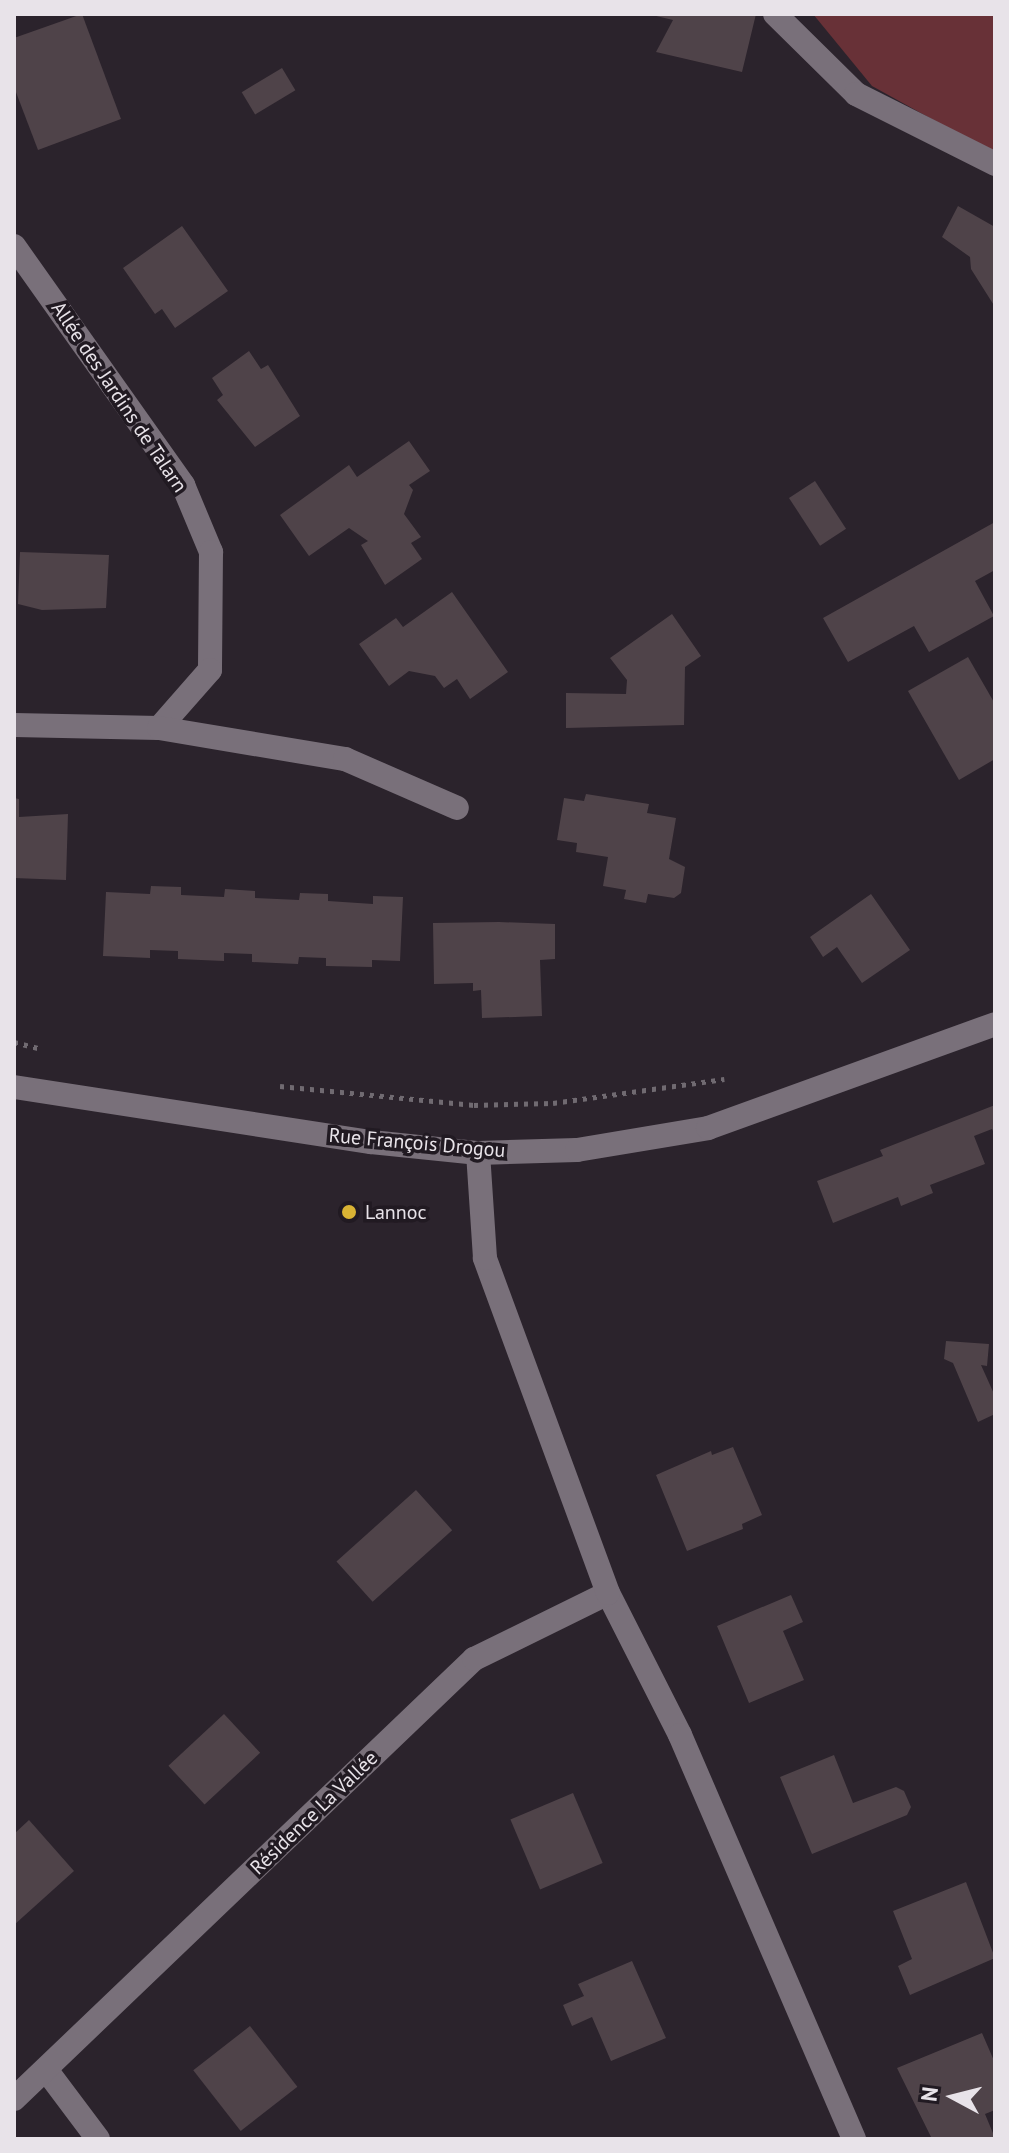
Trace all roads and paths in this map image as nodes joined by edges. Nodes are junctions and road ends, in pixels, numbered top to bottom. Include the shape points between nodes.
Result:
1 (775, 14) edge
2 (995, 164) edge
3 (14, 246) edge
4 (14, 725) edge
5 (159, 728) junction
6 (457, 808) dead end
7 (995, 1024) edge
8 (14, 1042) edge
9 (56, 1052) dead end
10 (739, 1076) dead end
11 (268, 1084) dead end
12 (14, 1087) edge
13 (478, 1153) junction
14 (608, 1593) junction
15 (47, 2071) junction
16 (14, 2099) edge
17 (98, 2139) edge
18 (854, 2139) edge

1 - 2 street via 856,94
3 - 5 street, Allée des Jardins de Talarn via 183,485 211,552 210,670
4 - 5 street
5 - 6 street via 345,759
7 - 13 street, Rue François Drogou via 708,1128 577,1150
8 - 9 path
10 - 11 path via 553,1103 474,1105
12 - 13 street, Rue François Drogou via 233,1124
13 - 14 street via 485,1258
14 - 15 street, Résidence La Vallée via 474,1659
14 - 18 street via 680,1735
15 - 16 street, Résidence La Vallée
15 - 17 street

